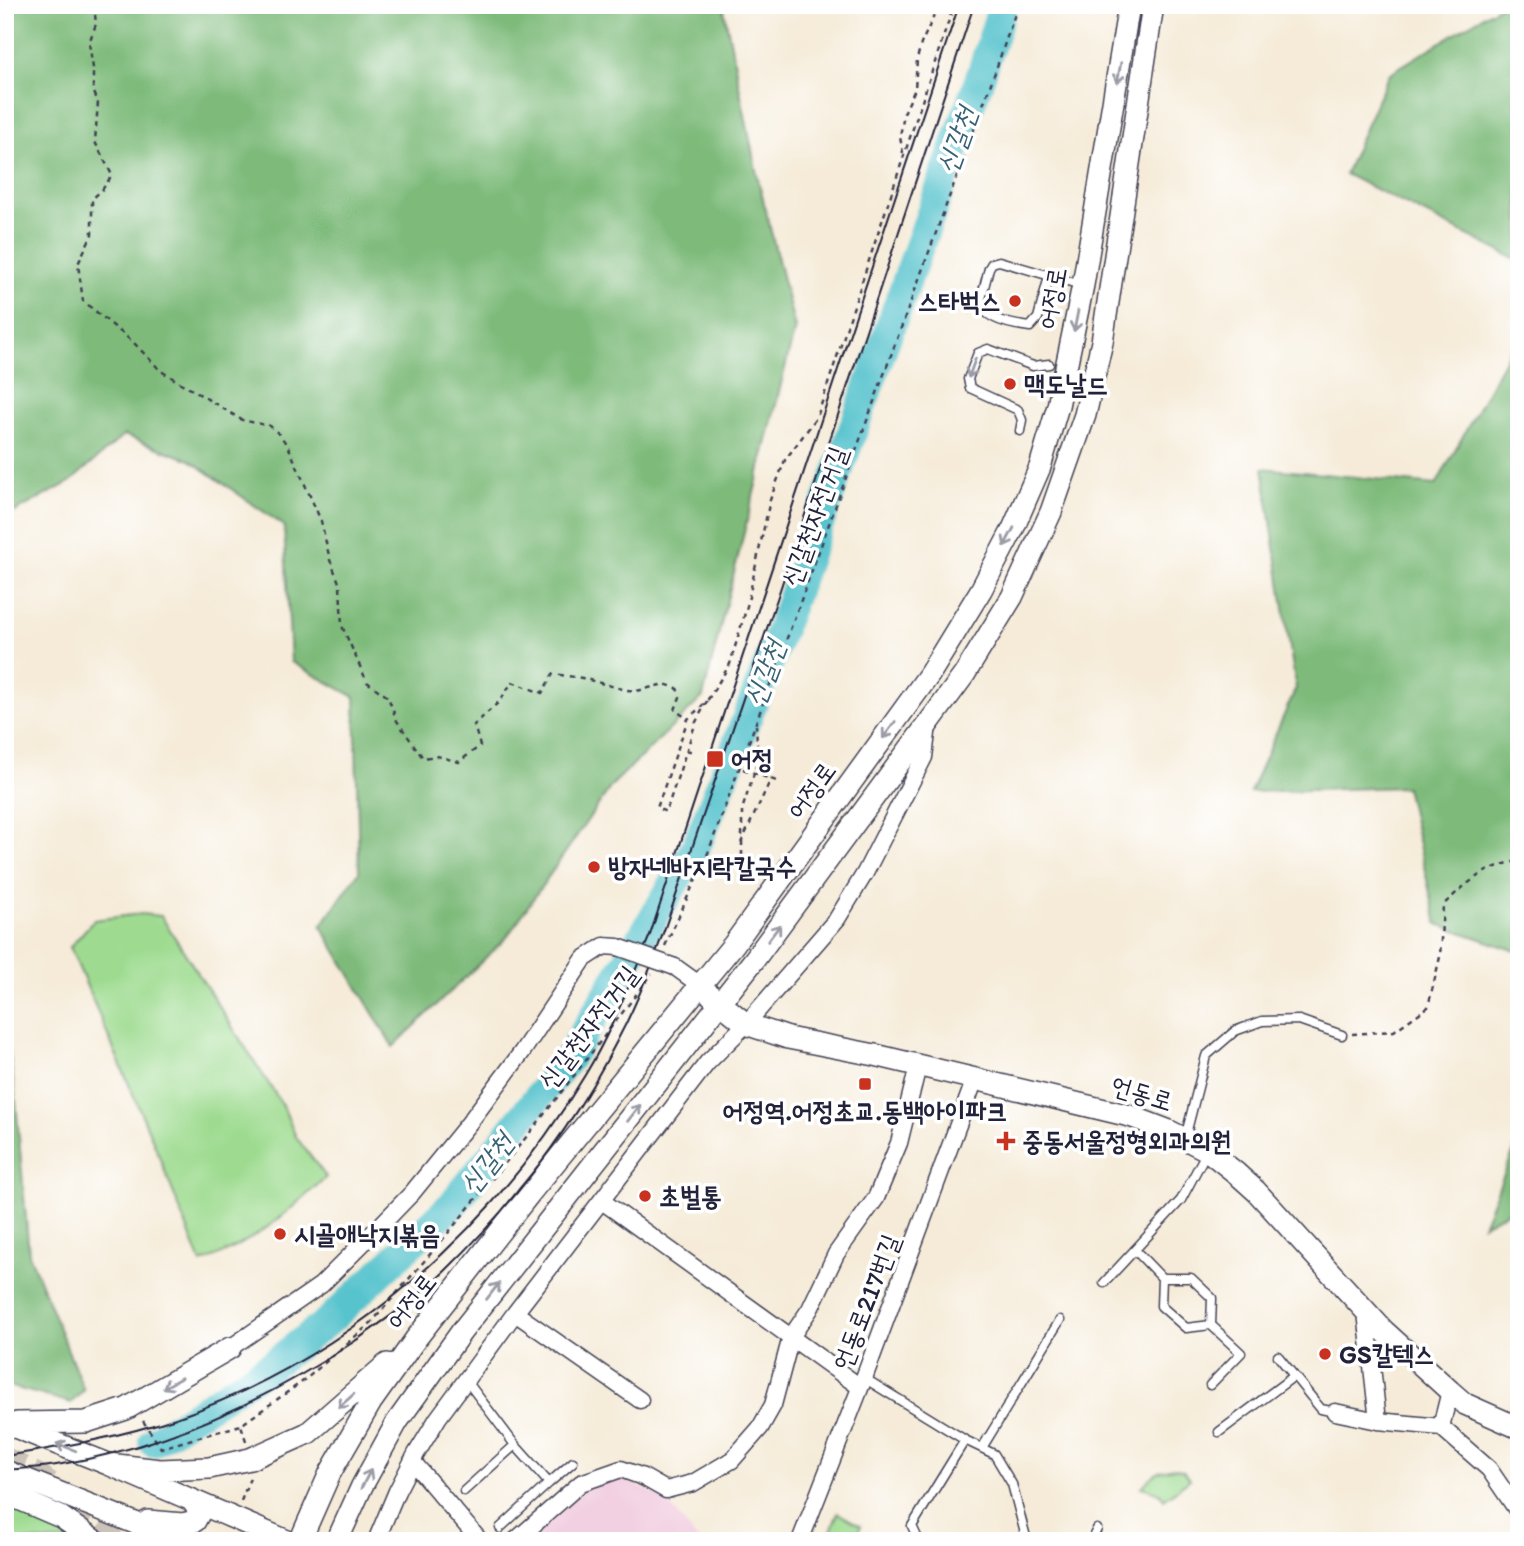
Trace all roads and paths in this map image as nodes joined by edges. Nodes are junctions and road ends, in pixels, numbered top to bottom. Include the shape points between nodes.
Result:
1 (94, 5) edge
2 (939, 5) edge
3 (954, 5) edge
4 (1018, 5) edge
5 (1129, 5) edge
6 (1153, 5) edge
7 (903, 157) junction
8 (1049, 276) junction
9 (1083, 285) junction
10 (1049, 364) dead end
11 (1020, 431) dead end
12 (707, 701) junction
13 (688, 719) junction
14 (756, 723) junction
15 (928, 725) junction
16 (686, 750) junction
17 (694, 752) dead end
18 (743, 769) dead end
19 (771, 779) junction
20 (779, 782) dead end
21 (741, 844) junction
22 (1519, 861) edge
23 (742, 876) dead end
24 (665, 945) dead end
25 (654, 968) dead end
26 (700, 985) junction
27 (720, 1003) junction
28 (746, 1024) junction
29 (1342, 1035) joint
30 (918, 1066) junction
31 (975, 1079) junction
32 (1185, 1138) junction
33 (1208, 1150) junction
34 (602, 1201) junction
35 (1135, 1250) junction
36 (1162, 1278) junction
37 (1104, 1283) dead end
38 (1366, 1312) junction
39 (515, 1313) junction
40 (1060, 1320) dead end
41 (1211, 1325) junction
42 (791, 1337) junction
43 (415, 1340) junction
44 (230, 1348) joint
45 (1278, 1356) dead end
46 (1294, 1376) junction
47 (466, 1380) junction
48 (862, 1382) junction
49 (1210, 1385) dead end
50 (1450, 1391) junction
51 (640, 1400) dead end
52 (1335, 1412) joint
53 (1378, 1421) junction
54 (5, 1423) edge
55 (144, 1423) dead end
56 (241, 1425) junction
57 (1441, 1427) junction
58 (1519, 1428) edge
59 (1219, 1432) dead end
60 (965, 1440) junction
61 (515, 1445) junction
62 (982, 1448) junction
63 (250, 1459) junction
64 (412, 1461) junction
65 (573, 1462) dead end
66 (108, 1464) junction
67 (5, 1471) edge
68 (548, 1483) junction
69 (464, 1491) dead end
70 (5, 1493) edge
71 (191, 1499) junction
72 (1519, 1513) edge
73 (235, 1518) junction
74 (122, 1519) junction
75 (500, 1528) dead end
76 (1097, 1529) dead end
77 (95, 1541) edge
78 (180, 1541) edge
79 (287, 1541) edge
80 (300, 1541) edge
81 (337, 1541) edge
82 (376, 1541) edge
83 (480, 1541) edge
84 (515, 1541) edge
85 (800, 1541) edge
86 (919, 1541) edge
87 (1027, 1541) edge
88 (1091, 1541) edge

1 - 13 path via 96,24 89,43 98,102 95,142 112,175 92,199 92,233 78,264 83,301 160,371 242,419 270,426 281,435 321,521 340,585 342,626 368,682 388,697 397,721 423,758 437,756 459,762 480,746 474,724 500,701 512,682 542,693 553,674 637,691 664,684 677,688 680,697 675,710
2 - 7 path via 921,44 915,89 904,113
3 - 7 path
4 - 14 path, 신갈천자전거길
5 -> 9 main road, 어정로
6 - 15 main road, 어정로 via 1110,296 1085,415 1051,512 1012,597
7 - 12 path via 817,417 785,460 770,500 730,664
8 - 8 lane via 1038,318 1030,327 988,316 981,308 992,263 999,261
8 - 9 lane
9 -> 26 main road, 어정로 via 1058,407 1040,467 981,590 929,675
10 -> 11 lane via 1033,366 988,349 978,353 968,379 970,388 1018,410
12 - 13 path
12 - 16 path
13 - 16 path via 657,808 666,812
14 - 21 path via 758,761 741,810
14 - 24 path, 신갈천자전거길 via 708,853
27 -> 15 main road, 어정로
15 - 28 street via 924,757 837,919
16 - 17 path
18 - 19 path, bridge
19 - 20 path, bridge
19 - 21 path
21 - 23 path
22 - 29 path via 1498,864 1443,905 1440,957 1428,1007 1394,1031
25 - 56 path, 신갈천자전거길 via 527,1135 372,1322 306,1379
26 - 27 main road, 언동로
26 - 43 main road, 어정로
26 - 44 street, bridge via 675,967 618,947 604,946 583,959 522,1052 412,1193 321,1284
27 - 28 main road, 언동로
81 -> 27 main road, 어정로 via 397,1422 462,1331
28 - 30 main road, 언동로 via 788,1038
28 - 34 street via 707,1063
29 - 32 lane via 1299,1020 1262,1021 1235,1031 1206,1056
30 - 31 main road, 언동로
30 - 42 street via 899,1143 876,1198 836,1254
31 - 32 main road, 언동로 via 1129,1116
31 - 48 street, 언동로217번길
32 - 33 main road, 언동로
33 - 35 lane via 1181,1200
33 - 38 main road, 언동로 via 1256,1191
34 - 39 street
34 - 42 street
35 - 36 lane
35 - 37 lane
36 - 41 lane via 1191,1278 1212,1298
36 - 41 lane via 1161,1307 1186,1328
38 - 50 main road, 언동로
38 - 53 street
39 - 47 street
39 - 51 street
40 - 62 lane
41 - 49 lane via 1241,1353
42 - 48 street
42 - 84 street via 773,1405 732,1460 693,1483 666,1490 621,1469 581,1483
43 -> 63 main road via 308,1433
43 - 80 main road, 어정로 via 371,1402 330,1473
44 -> 54 main road via 126,1409 86,1422
45 - 46 lane
46 - 52 lane via 1321,1409
46 - 59 lane
47 - 61 lane
47 - 64 street
48 - 60 lane
48 - 85 street, 언동로217번길
50 - 57 street
50 - 58 main road, 언동로 via 1465,1405
52 - 53 street
53 - 57 street
66 -> 54 main road
55 - 56 path, 신갈천자전거길 via 161,1448
56 - 63 path
57 - 72 street via 1489,1469
60 - 62 lane
60 - 86 lane via 912,1526
61 - 68 lane
61 - 69 lane
62 - 87 lane via 994,1454 1012,1484
63 - 66 main road via 209,1468 160,1470
63 - 73 path via 253,1472
64 - 82 street
64 - 83 street
65 - 68 lane
66 - 71 main road
67 - 74 main road
68 - 75 lane
70 - 77 main road via 61,1517
71 - 73 main road
71 - 74 main road via 200,1512 195,1521
73 - 79 main road
74 - 78 main road
76 - 88 lane

